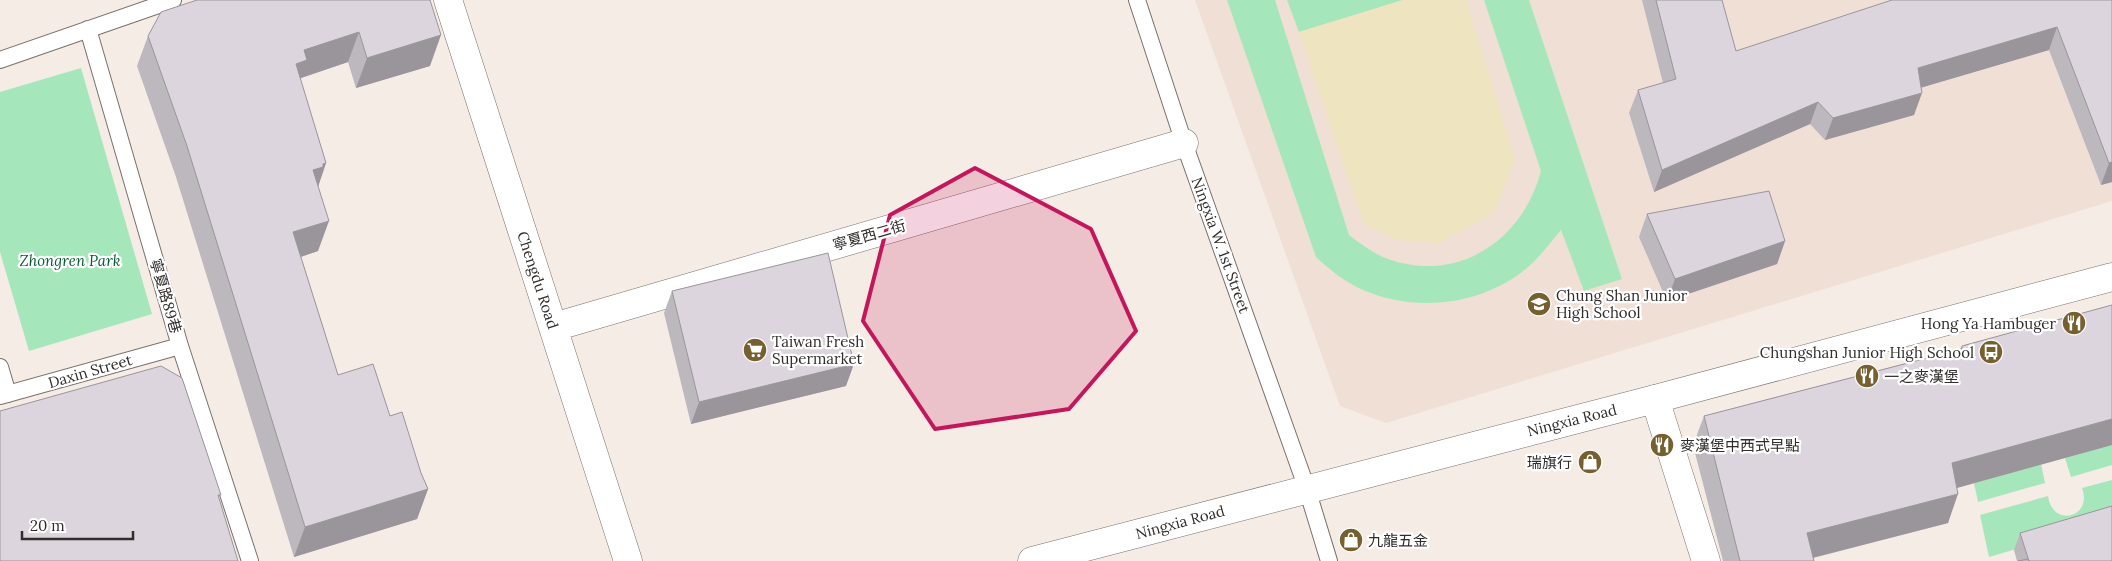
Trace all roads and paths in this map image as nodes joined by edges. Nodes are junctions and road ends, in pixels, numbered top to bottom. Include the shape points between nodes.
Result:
1 (173, 0) edge
2 (448, 0) edge
3 (1137, 0) edge
4 (88, 29) junction
5 (0, 60) edge
6 (1184, 143) junction
7 (2112, 277) edge
8 (554, 327) junction
9 (180, 346) junction
10 (0, 367) edge
11 (4, 395) edge
12 (1655, 399) junction
13 (1307, 489) junction
14 (250, 561) edge
15 (628, 561) edge
16 (1032, 561) edge
17 (1329, 561) edge
18 (1706, 561) edge

1 - 4 lane
2 - 8 street, Chengdu Road
3 - 6 lane, Ningxia W. 1st Street
4 - 5 lane
4 - 9 lane, 寧夏路89巷
6 - 8 street, 寧夏西二街
6 - 13 lane, Ningxia W. 1st Street
7 - 12 street, Ningxia Road
8 - 15 street, Chengdu Road
9 - 11 lane, Daxin Street
9 - 14 lane, 寧夏路89巷
10 - 11 lane
12 - 13 street, Ningxia Road
12 - 18 street
13 - 16 street, Ningxia Road
13 - 17 lane, Ningxia W. 1st Street

